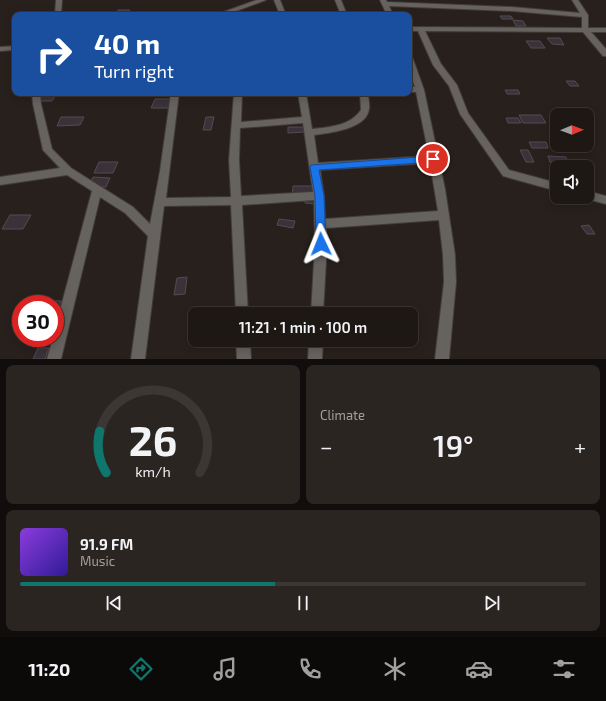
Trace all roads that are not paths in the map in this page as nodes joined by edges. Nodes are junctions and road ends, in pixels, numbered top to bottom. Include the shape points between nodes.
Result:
1 (59, 0) edge
2 (263, 0) edge
3 (277, 0) edge
4 (338, 0) edge
5 (575, 0) edge
6 (384, 2) edge
7 (58, 12) edge
8 (229, 12) edge
9 (282, 12) edge
10 (343, 12) edge
11 (389, 12) edge
12 (585, 14) junction
13 (412, 29) edge
14 (421, 29) junction
15 (585, 30) junction
16 (606, 30) edge
17 (12, 48) edge
18 (0, 49) edge
19 (606, 54) edge
20 (412, 78) edge
21 (414, 90) edge
22 (36, 96) edge
23 (175, 96) edge
24 (238, 96) edge
25 (302, 96) edge
26 (364, 96) edge
27 (306, 120) junction
28 (235, 126) junction
29 (308, 133) junction
30 (433, 159) junction
31 (314, 167) junction
32 (68, 171) junction
33 (0, 181) edge
34 (550, 185) edge
35 (97, 190) junction
36 (319, 196) junction
37 (594, 197) edge
38 (606, 200) edge
39 (235, 201) junction
40 (160, 202) junction
41 (443, 215) junction
42 (321, 224) junction
43 (154, 235) junction
44 (242, 307) edge
45 (317, 307) edge
46 (243, 347) edge
47 (316, 347) edge
48 (54, 359) edge
49 (138, 359) edge
50 (244, 359) edge
51 (315, 359) edge
52 (442, 359) edge

1 - 7 street
2 - 8 street
3 - 9 street
4 - 10 street
5 - 12 street
6 - 11 street
6 - 12 street
12 - 15 street
13 - 14 street
14 - 15 street
14 - 34 street via 437,65 453,85 464,114 506,173
15 - 16 street
15 - 19 street
17 - 18 street
20 - 21 street
21 - 30 street
22 - 32 street via 48,150
23 - 40 street
24 - 28 street
25 - 27 street
26 - 29 street via 365,110 360,118 342,128
27 - 28 street
27 - 29 street
28 - 39 street
29 - 31 street
30 - 31 street
30 - 41 street
31 - 36 street
32 - 33 street
32 - 35 street
35 - 43 street via 129,210
35 - 48 street
36 - 39 street
36 - 42 street
37 - 38 street
39 - 40 street
39 - 44 street
40 - 43 street
41 - 42 street
41 - 52 street via 450,282
42 - 45 street
43 - 49 street
46 - 50 street
47 - 51 street

